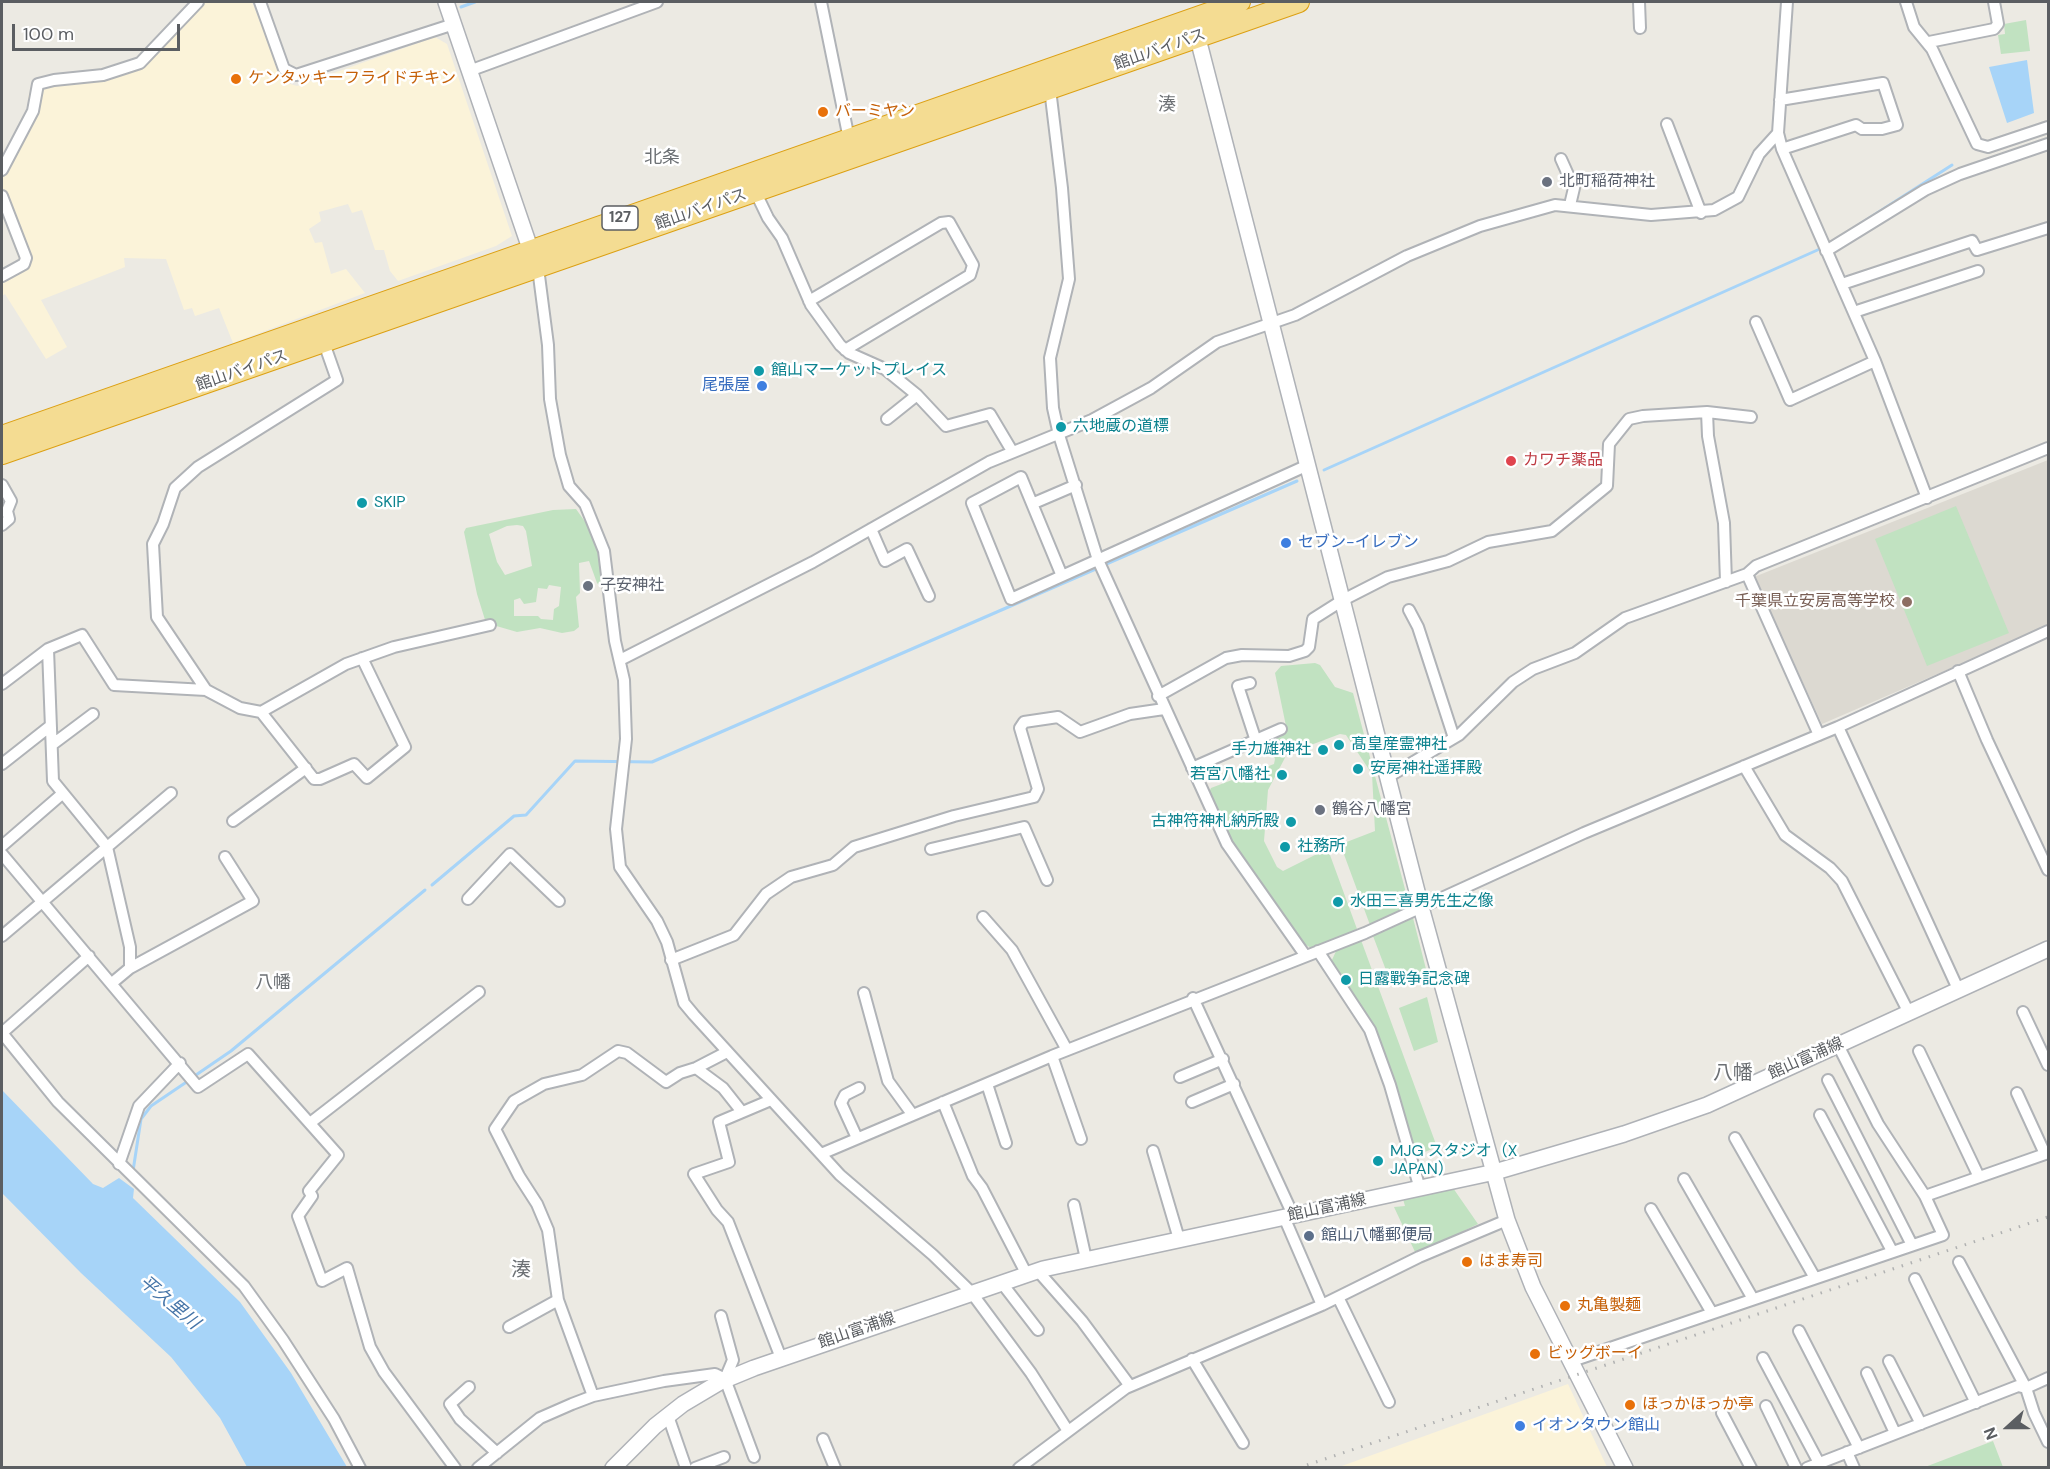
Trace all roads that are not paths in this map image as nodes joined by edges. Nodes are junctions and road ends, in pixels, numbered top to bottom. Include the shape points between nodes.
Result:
1 (198, 2) edge
2 (260, 2) edge
3 (446, 2) edge
4 (657, 2) edge
5 (821, 2) edge
6 (1240, 2) edge
7 (1299, 2) edge
8 (1639, 2) edge
9 (1787, 2) edge
10 (1906, 2) edge
11 (1994, 2) edge
12 (454, 24) junction
13 (1196, 28) junction
14 (1640, 28) dead end
15 (1929, 42) junction
16 (469, 72) junction
17 (1050, 89) junction
18 (1779, 100) junction
19 (1666, 124) dead end
20 (2049, 127) edge
21 (1778, 133) junction
22 (849, 138) junction
23 (2049, 144) edge
24 (1782, 149) junction
25 (1561, 159) dead end
26 (2, 170) edge
27 (755, 191) junction
28 (2, 196) edge
29 (1570, 205) junction
30 (1701, 213) junction
31 (2049, 228) edge
32 (1825, 248) junction
33 (531, 249) junction
34 (538, 268) junction
35 (1978, 271) dead end
36 (2, 276) edge
37 (1842, 284) junction
38 (809, 301) junction
39 (1854, 312) junction
40 (1756, 322) dead end
41 (1272, 323) junction
42 (324, 343) junction
43 (845, 350) junction
44 (1875, 362) junction
45 (917, 395) junction
46 (1707, 412) junction
47 (1751, 417) dead end
48 (887, 418) dead end
49 (1059, 435) junction
50 (2, 436) edge
51 (2049, 448) edge
52 (1012, 451) junction
53 (2, 454) edge
54 (1308, 465) junction
55 (2, 485) edge
56 (1076, 485) junction
57 (1927, 498) junction
58 (1034, 503) junction
59 (2, 525) edge
60 (871, 529) junction
61 (1100, 564) junction
62 (1747, 574) junction
63 (1062, 576) junction
64 (1726, 582) junction
65 (929, 596) dead end
66 (1343, 600) junction
67 (1409, 610) dead end
68 (490, 625) dead end
69 (2049, 631) edge
70 (48, 649) junction
71 (362, 658) junction
72 (620, 660) junction
73 (1958, 671) junction
74 (1250, 683) dead end
75 (2, 684) edge
76 (206, 690) junction
77 (1158, 696) junction
78 (1164, 709) junction
79 (261, 712) junction
80 (93, 714) dead end
81 (49, 727) junction
82 (1838, 727) junction
83 (1281, 729) dead end
84 (1819, 735) junction
85 (1255, 738) junction
86 (1454, 738) junction
87 (53, 744) junction
88 (2, 764) edge
89 (1744, 766) junction
90 (306, 768) junction
91 (1192, 768) junction
92 (1388, 777) junction
93 (171, 793) dead end
94 (62, 794) junction
95 (233, 821) dead end
96 (2, 846) edge
97 (107, 847) junction
98 (932, 849) dead end
99 (2, 854) edge
100 (225, 856) dead end
101 (2049, 870) edge
102 (1047, 880) dead end
103 (468, 899) dead end
104 (559, 901) dead end
105 (42, 902) junction
106 (1421, 907) junction
107 (983, 917) dead end
108 (2, 936) edge
109 (2049, 949) edge
110 (1318, 951) junction
111 (1305, 955) junction
112 (89, 956) junction
113 (671, 960) junction
114 (130, 968) junction
115 (112, 983) junction
116 (1958, 989) junction
117 (479, 992) dead end
118 (864, 993) dead end
119 (1193, 998) junction
120 (2023, 1012) dead end
121 (1909, 1013) junction
122 (2, 1033) edge
123 (1838, 1045) junction
124 (1067, 1050) junction
125 (1919, 1051) dead end
126 (725, 1053) junction
127 (1052, 1056) junction
128 (1223, 1059) junction
129 (180, 1063) junction
130 (2049, 1065) edge
131 (696, 1068) junction
132 (1180, 1077) dead end
133 (1828, 1080) dead end
134 (987, 1084) junction
135 (1234, 1084) junction
136 (859, 1088) dead end
137 (2018, 1093) dead end
138 (771, 1100) junction
139 (943, 1102) junction
140 (1192, 1102) dead end
141 (742, 1112) junction
142 (912, 1114) junction
143 (1820, 1115) dead end
144 (310, 1123) junction
145 (857, 1138) junction
146 (1735, 1138) dead end
147 (1081, 1139) dead end
148 (1006, 1143) dead end
149 (1153, 1151) dead end
150 (2047, 1153) edge
151 (821, 1154) junction
152 (122, 1167) junction
153 (1495, 1172) junction
154 (1979, 1178) junction
155 (1684, 1179) dead end
156 (1420, 1189) junction
157 (1925, 1196) junction
158 (1074, 1205) dead end
159 (1651, 1209) dead end
160 (1288, 1216) junction
161 (1507, 1220) junction
162 (1179, 1239) junction
163 (1912, 1245) junction
164 (1892, 1251) junction
165 (1086, 1259) junction
166 (1959, 1262) dead end
167 (1031, 1272) junction
168 (1815, 1278) junction
169 (1915, 1279) dead end
170 (1001, 1282) junction
171 (971, 1292) junction
172 (1338, 1297) junction
173 (1753, 1299) junction
174 (558, 1300) junction
175 (1322, 1305) junction
176 (1712, 1313) junction
177 (721, 1316) dead end
178 (509, 1327) dead end
179 (1038, 1330) dead end
180 (1799, 1331) dead end
181 (781, 1358) junction
182 (1763, 1358) dead end
183 (1192, 1359) junction
184 (1572, 1361) junction
185 (1889, 1361) dead end
186 (1866, 1373) dead end
187 (2049, 1378) edge
188 (725, 1380) junction
189 (1130, 1386) junction
190 (469, 1387) dead end
191 (2026, 1388) junction
192 (593, 1396) junction
193 (1389, 1402) dead end
194 (1976, 1403) junction
195 (1766, 1406) dead end
196 (1722, 1413) dead end
197 (668, 1416) junction
198 (1922, 1424) junction
199 (1068, 1431) junction
200 (1895, 1433) junction
201 (823, 1439) dead end
202 (2049, 1442) edge
203 (1243, 1443) dead end
204 (1859, 1448) junction
205 (497, 1452) junction
206 (1847, 1452) junction
207 (724, 1457) dead end
208 (754, 1457) dead end
209 (1819, 1463) junction
210 (360, 1467) edge
211 (455, 1467) edge
212 (478, 1467) edge
213 (613, 1467) edge
214 (686, 1467) edge
215 (695, 1467) edge
216 (835, 1467) edge
217 (1019, 1467) edge
218 (1625, 1467) edge
219 (1751, 1467) edge
220 (1796, 1467) edge
221 (1807, 1467) edge
222 (1854, 1467) edge

1 - 26 street via 140,63 103,75 38,84 33,111
2 - 12 street via 284,69 296,75
3 - 12 street
4 - 16 street
5 - 22 street
6 - 13 highway, 館山バイパス / 127
7 - 13 highway, 館山バイパス / 127
8 - 14 street
9 - 18 street
10 - 15 street via 1914,27
11 - 15 street via 1998,24 1994,29
12 - 16 street
13 - 17 highway, 館山バイパス / 127
13 - 22 highway, 館山バイパス / 127
13 - 41 street
15 - 20 street via 1977,144 1988,147
16 - 33 street
17 - 27 highway, 館山バイパス / 127
17 - 49 street via 1069,279 1050,358
18 - 21 street
18 - 24 street via 1883,83 1897,125 1882,129 1862,129 1856,125
19 - 30 street
21 - 24 street
21 - 30 street via 1759,154 1738,197
22 - 33 highway, 館山バイパス / 127
23 - 32 street via 1925,190
24 - 32 street
25 - 29 street via 1572,182
27 - 34 highway, 館山バイパス / 127
27 - 38 street via 782,238
28 - 36 street via 26,258 24,264
29 - 30 street via 1651,215
29 - 41 street via 1543,207 1480,226 1407,256 1295,315
31 - 37 street via 1977,250 1972,241
32 - 37 street
33 - 34 street
33 - 50 highway, 館山バイパス / 127
34 - 42 highway, 館山バイパス / 127
34 - 72 street via 550,399 560,455 569,486 585,504 604,551
35 - 39 street
37 - 39 street
38 - 43 street
38 - 43 street via 941,223 949,222 973,265 970,275
39 - 44 street
40 - 44 street via 1790,400
41 - 49 street via 1217,342 1151,388
41 - 54 street
42 - 53 highway, 館山バイパス / 127
42 - 76 street via 337,380 198,467 175,488 153,544 157,617
43 - 45 street via 885,369
44 - 57 street
45 - 48 street
45 - 52 street via 946,426 990,414
46 - 47 street
46 - 64 street via 1724,523
46 - 66 street via 1629,420 1609,444 1607,486 1552,531 1488,542 1448,561 1388,577
49 - 52 street
49 - 56 street
51 - 57 street
52 - 60 street
54 - 61 street
54 - 66 street
55 - 59 street via 11,501 9,519
56 - 58 street
56 - 61 street
57 - 62 street via 1756,566
58 - 63 street
58 - 63 street via 1021,477 972,503 1011,599
60 - 65 street via 885,561 907,549
60 - 72 street
61 - 63 street
61 - 77 street
62 - 64 street
62 - 84 street
64 - 86 street via 1625,618 1575,653 1533,669 1513,682
66 - 77 street via 1313,619 1305,651 1289,656 1226,658
66 - 92 street
67 - 86 street
68 - 71 street
69 - 73 street
70 - 75 street
70 - 76 street via 82,635 114,685
70 - 81 street
71 - 79 street
71 - 90 street via 405,747 367,778 354,764 320,779 314,779
72 - 113 street via 627,719 616,829 620,867 657,921
73 - 82 street
73 - 101 street
74 - 85 street via 1238,686
76 - 79 street via 240,708
77 - 78 street
78 - 91 street
78 - 113 street via 1130,714 1080,732 1059,717 1024,722 1020,728 1038,789 1034,797 954,816 854,847 832,865 791,877 766,894 734,935
79 - 90 street
80 - 87 street
81 - 87 street
81 - 88 street
82 - 84 street
82 - 116 street
83 - 85 street
84 - 89 street
85 - 91 street
86 - 92 street
87 - 94 street via 53,781
89 - 106 street
89 - 121 street via 1785,836 1830,868 1842,882
90 - 95 street
91 - 111 street via 1227,844
92 - 106 street
93 - 97 street
94 - 96 street
94 - 97 street
97 - 105 street
97 - 114 street via 130,947
98 - 102 street via 1024,827
99 - 105 street
100 - 114 street via 253,901
103 - 104 street via 510,854
105 - 108 street
105 - 112 street
106 - 110 street
106 - 153 street
107 - 124 street via 1012,950
109 - 116 street, 館山富浦線
110 - 111 street
110 - 156 street via 1370,1030
111 - 119 street
112 - 115 street
112 - 122 street
113 - 126 street via 684,1003
114 - 115 street
115 - 129 street
116 - 121 street, 館山富浦線
117 - 144 street
118 - 142 street via 888,1081
119 - 124 street
119 - 128 street
120 - 130 street
121 - 123 street, 館山富浦線
122 - 152 street via 58,1102
123 - 153 street, 館山富浦線 via 1676,1117
123 - 157 street via 1878,1124
124 - 127 street
125 - 154 street
126 - 131 street
126 - 138 street
127 - 134 street
127 - 147 street
128 - 132 street
128 - 135 street
129 - 144 street via 198,1087 248,1054
129 - 152 street via 139,1106
131 - 141 street via 723,1088
131 - 174 street via 666,1082 627,1053 618,1051 582,1075 544,1084 529,1092 502,1115 495,1129 548,1230
133 - 163 street
134 - 139 street
134 - 148 street
135 - 140 street
135 - 160 street
136 - 145 street via 845,1095 841,1103
137 - 150 street
138 - 141 street
138 - 151 street
139 - 142 street
139 - 167 street via 973,1176
141 - 181 street via 719,1122 729,1162 694,1174 728,1222
142 - 145 street
143 - 164 street
144 - 211 street via 338,1155 309,1191 312,1196 298,1216 322,1281 347,1268 370,1347 384,1372
145 - 151 street
146 - 168 street
149 - 162 street
150 - 154 street
151 - 171 street
152 - 210 street via 244,1286 334,1419
153 - 156 street, 館山富浦線
153 - 161 street
154 - 157 street
155 - 173 street
156 - 160 street, 館山富浦線
157 - 163 street via 1943,1234
158 - 165 street
159 - 176 street
160 - 162 street, 館山富浦線
160 - 175 street
161 - 172 street
161 - 184 street via 1533,1287
162 - 165 street, 館山富浦線
163 - 164 street
164 - 168 street
165 - 167 street, 館山富浦線
166 - 191 street
167 - 170 street, 館山富浦線
167 - 189 street via 1082,1321
168 - 173 street
169 - 194 street
170 - 171 street, 館山富浦線
170 - 179 street
171 - 181 street, 館山富浦線
171 - 199 street
172 - 175 street
172 - 193 street
173 - 176 street
174 - 178 street
174 - 192 street
175 - 183 street
176 - 184 street
177 - 188 street via 734,1360
180 - 204 street
181 - 188 street, 館山富浦線
182 - 209 street
183 - 189 street
183 - 203 street
184 - 218 street
185 - 198 street
186 - 200 street
187 - 191 street
188 - 192 street via 715,1374
188 - 197 street, 館山富浦線
188 - 208 street
189 - 199 street
190 - 205 street via 450,1404 460,1419
191 - 194 street via 2018,1386
191 - 202 street
192 - 205 street via 540,1418
194 - 198 street
195 - 220 street
196 - 219 street
197 - 213 street, 館山富浦線
197 - 214 street
198 - 200 street
199 - 217 street
200 - 204 street
201 - 216 street
204 - 206 street
205 - 212 street
206 - 209 street
206 - 222 street
207 - 215 street
209 - 221 street

